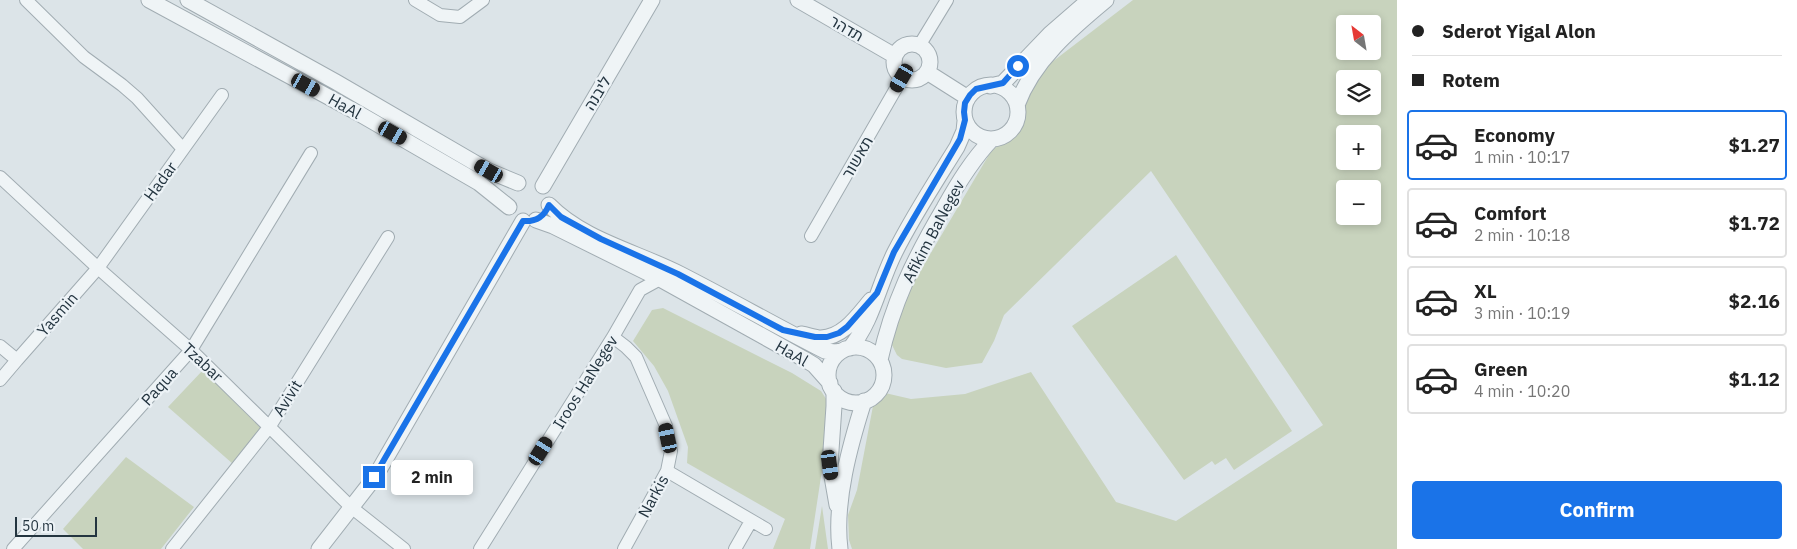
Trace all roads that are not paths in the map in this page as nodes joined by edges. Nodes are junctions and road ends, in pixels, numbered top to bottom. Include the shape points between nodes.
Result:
1 (26, 0) edge
2 (149, 0) edge
3 (188, 0) edge
4 (415, 0) edge
5 (483, 0) edge
6 (652, 0) edge
7 (798, 0) edge
8 (947, 0) edge
9 (1089, 0) edge
10 (1106, 0) edge
11 (919, 46) junction
12 (896, 56) junction
13 (927, 72) junction
14 (902, 78) junction
15 (988, 86) junction
16 (222, 95) dead end
17 (968, 98) junction
18 (1017, 105) junction
19 (965, 120) junction
20 (992, 139) junction
21 (183, 149) junction
22 (311, 153) dead end
23 (0, 176) edge
24 (518, 183) junction
25 (543, 186) junction
26 (549, 205) junction
27 (509, 207) junction
28 (530, 220) junction
29 (811, 236) dead end
30 (388, 237) dead end
31 (98, 268) junction
32 (637, 268) junction
33 (660, 279) junction
34 (640, 290) junction
35 (877, 293) junction
36 (783, 330) junction
37 (613, 337) junction
38 (0, 346) edge
39 (191, 350) junction
40 (846, 350) junction
41 (17, 360) junction
42 (880, 360) junction
43 (0, 380) edge
44 (832, 387) junction
45 (864, 401) junction
46 (270, 426) junction
47 (667, 471) junction
48 (351, 507) junction
49 (839, 516) junction
50 (751, 521) junction
51 (766, 529) dead end
52 (13, 549) edge
53 (172, 549) edge
54 (320, 549) edge
55 (404, 549) edge
56 (480, 549) edge
57 (624, 549) edge
58 (735, 549) edge
59 (840, 549) edge

1 - 21 street via 84,57 137,98
2 - 27 street, HaAl via 401,138 479,183
3 - 24 street, HaAl via 489,171
4 - 5 street via 440,15 460,17
6 - 25 street, ליבנה
7 - 12 street, תדהר
8 - 11 street
9 - 15 street via 1050,34 1003,83
10 - 18 street via 1042,61 1028,80
11 - 12 street via 905,46
11 - 13 street via 929,58
12 - 14 street via 895,69
13 - 14 street via 916,80
13 - 17 street
14 - 29 street, תאשור
15 - 17 street via 976,89
15 - 18 street via 994,85 1009,92
16 - 21 street, Hadar
17 - 19 street
18 - 20 street via 1013,128
19 - 20 street via 976,134
19 - 35 street, Afikim BaNegev via 957,147 894,252
20 - 42 street, Afikim BaNegev via 966,170 918,253 889,323
21 - 31 street, Hadar
22 - 39 street, Paqua
23 - 31 street, Tzabar
24 - 25 street via 531,180
24 - 27 street via 509,194
25 - 26 street
26 - 28 street via 546,211
26 - 36 street, HaAl via 561,217 601,239 678,274
27 - 28 street via 512,213
28 - 32 street, HaAl via 553,226
28 - 48 street via 374,477
30 - 46 street, Avivit
31 - 39 street, Tzabar
31 - 41 street, Yasmin
32 - 33 street, HaAl
32 - 34 street
33 - 34 street
33 - 44 street, HaAl via 804,358
34 - 37 street, Iroos HaNegev
35 - 36 street via 839,333 821,338
35 - 40 street, Afikim BaNegev via 862,331
36 - 40 street, HaAl via 825,351
37 - 47 street, Narkis via 636,358 666,426 671,451
37 - 56 street, Iroos HaNegev
38 - 41 street
39 - 46 street, Tzabar
39 - 52 street, Paqua
40 - 42 street via 867,349
40 - 44 street via 830,365
41 - 43 street, Yasmin
42 - 45 street via 882,384 872,398
44 - 45 street via 847,401
44 - 49 street via 830,465
45 - 49 street via 849,458
46 - 48 street, Tzabar
46 - 53 street, Avivit
47 - 50 street
47 - 57 street, Narkis
48 - 54 street
48 - 55 street, Tzabar
49 - 59 street
50 - 51 street
50 - 58 street

